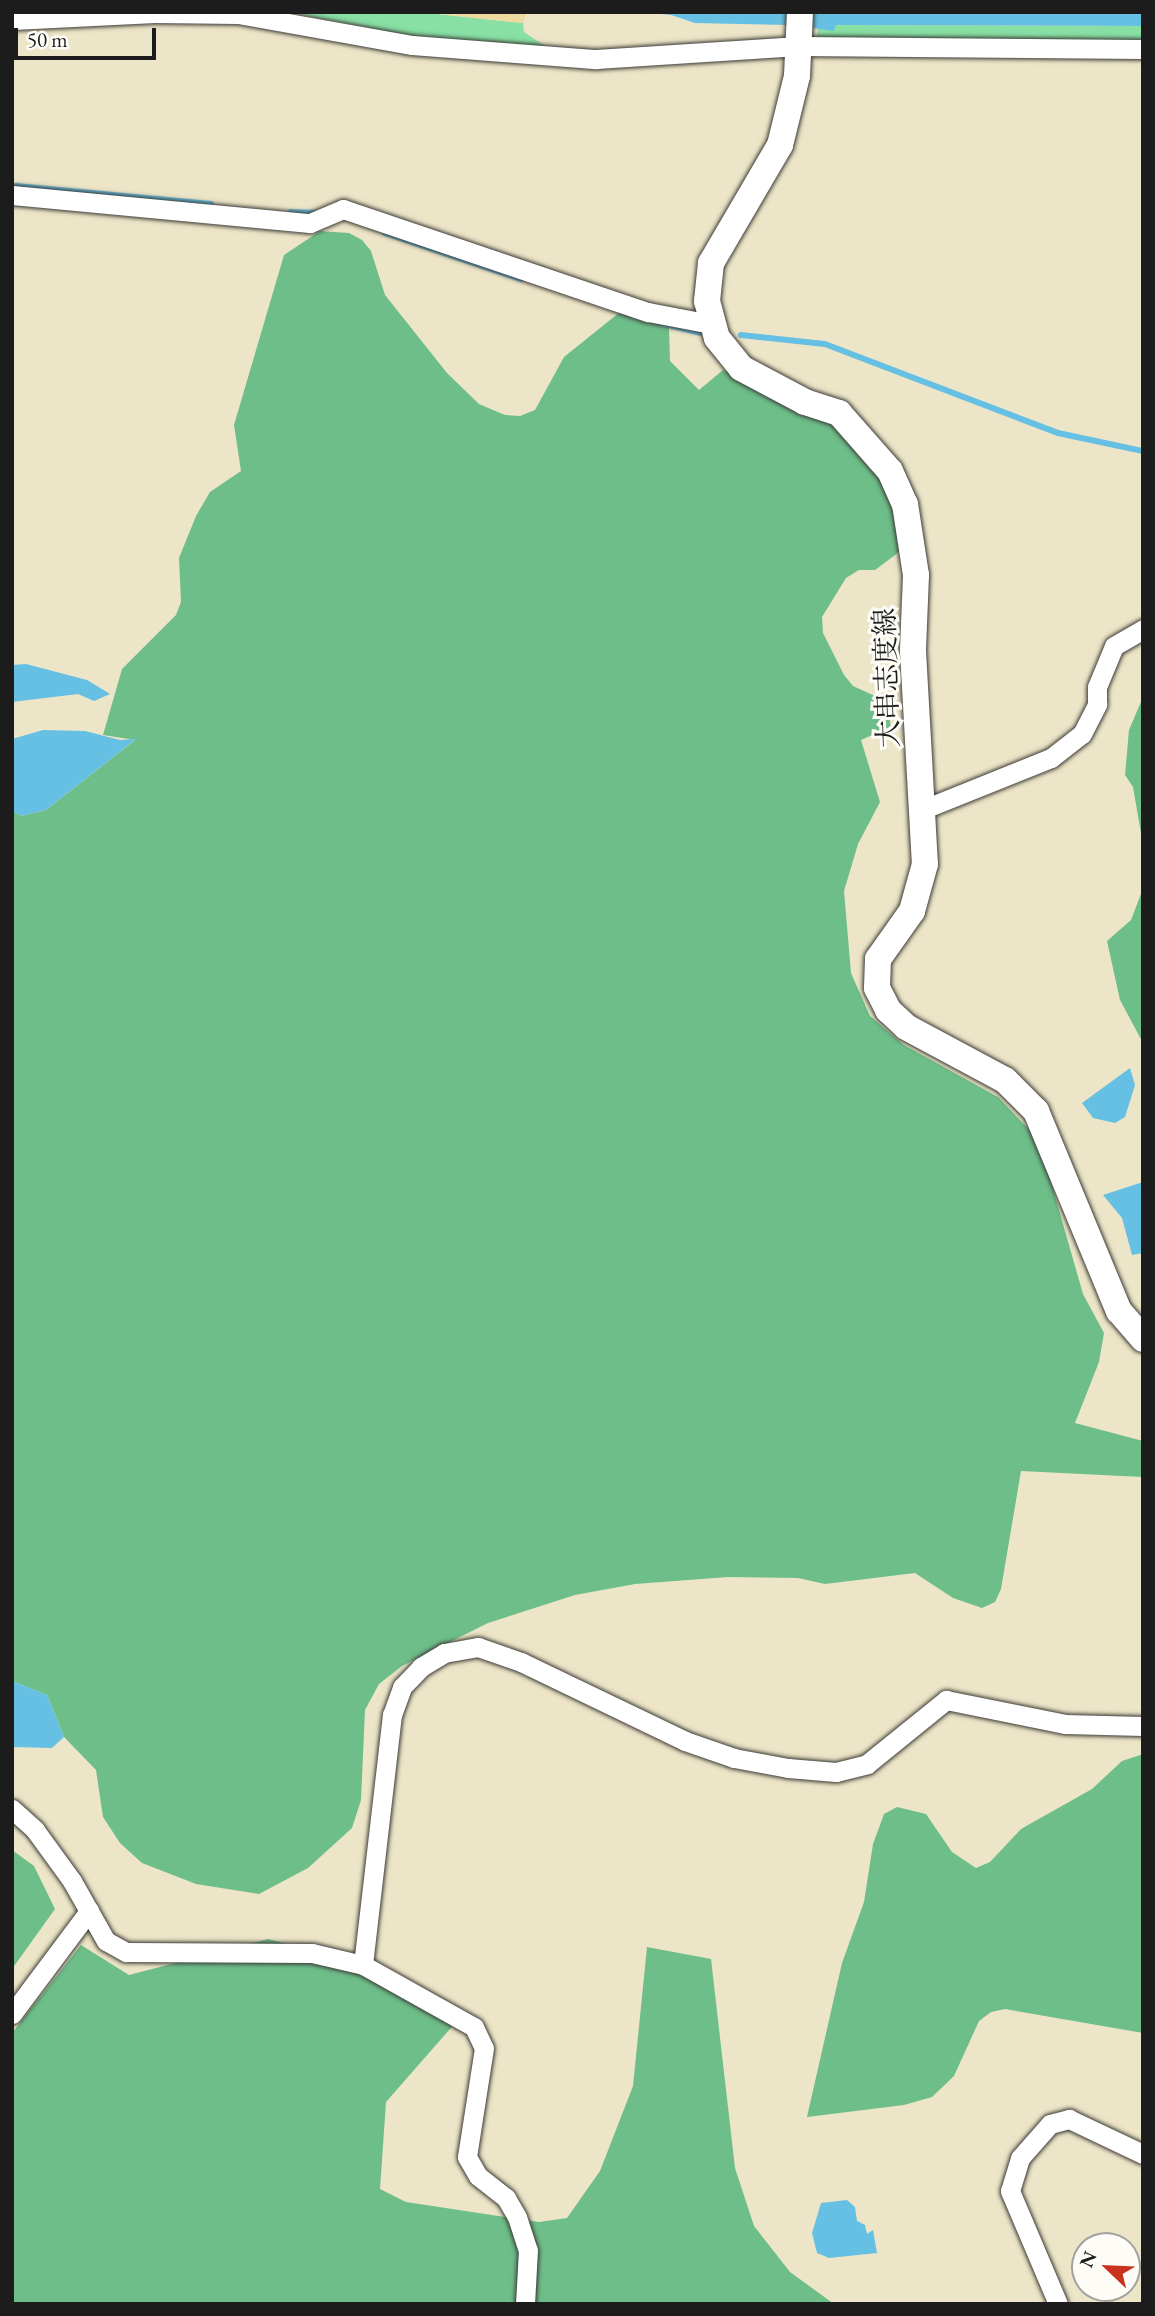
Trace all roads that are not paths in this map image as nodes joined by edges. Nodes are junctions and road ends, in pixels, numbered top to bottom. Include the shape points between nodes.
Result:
1 (12, 20) edge
2 (800, 30) edge
3 (1143, 49) edge
4 (12, 195) edge
5 (711, 324) junction
6 (1143, 629) edge
7 (923, 808) junction
8 (1143, 1339) edge
9 (1143, 1727) edge
10 (12, 1809) edge
11 (89, 1912) junction
12 (363, 1965) junction
13 (12, 2014) edge
14 (1143, 2154) edge
15 (526, 2304) edge
16 (1058, 2304) edge

1 - 2 street via 238,14 412,45 552,58
2 - 3 street
2 - 5 main road, 大串志度線 via 797,76 780,145 711,264 706,301
4 - 5 street via 310,223 343,209 648,312
5 - 7 main road, 大串志度線 via 741,368 805,402 839,412 890,471 905,504 916,575 913,651
6 - 7 street via 1115,646 1097,687 1097,704 1082,734 1051,758
7 - 8 main road, 大串志度線 via 925,864 920,888 912,911 878,959 875,974 882,1001 906,1027 1005,1080 1036,1111 1119,1311
9 - 12 street via 1065,1724 947,1700 867,1764 836,1772 788,1768 734,1758 685,1741 521,1662 478,1647 444,1653 421,1667 402,1687 392,1715
10 - 11 street via 35,1830
11 - 12 street via 106,1941 126,1952 312,1953
11 - 13 street
12 - 15 street via 474,2027 484,2048 467,2157 478,2176 506,2198 517,2217 528,2250
14 - 16 street via 1069,2119 1050,2124 1020,2158 1010,2192

